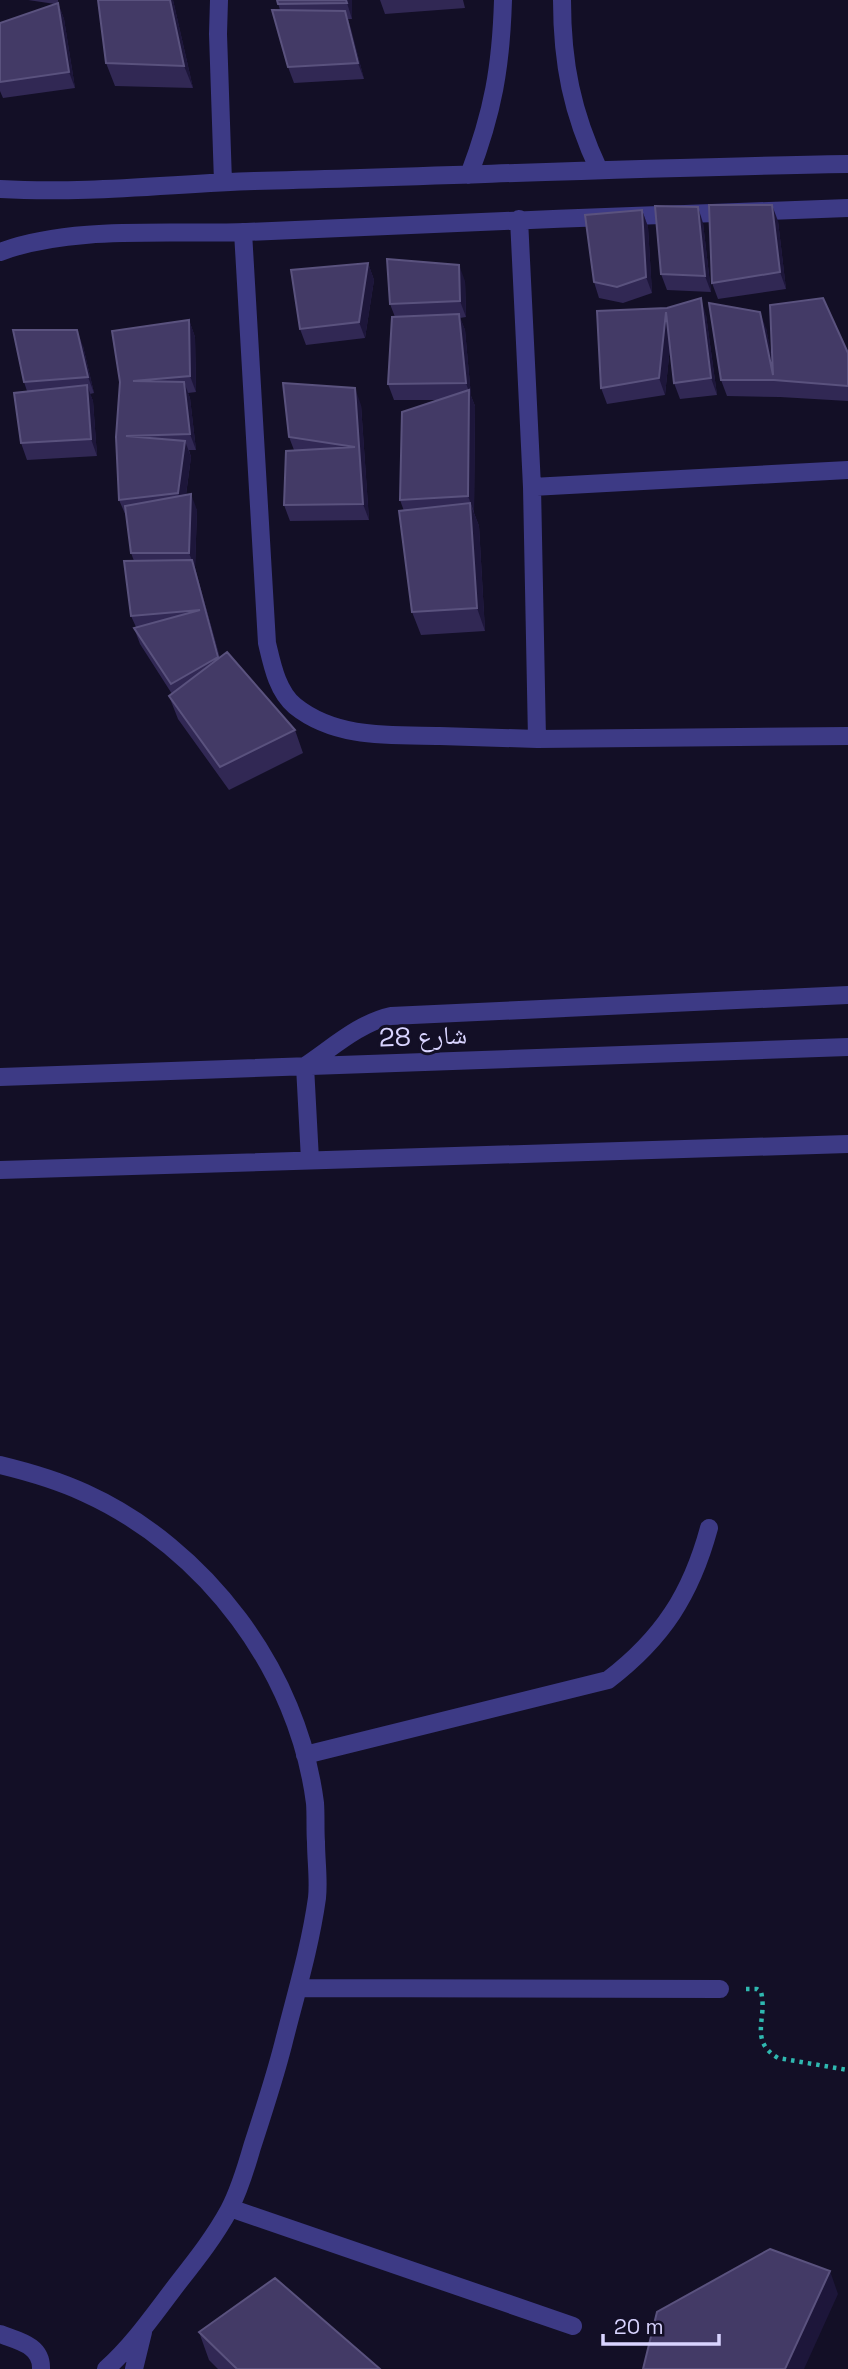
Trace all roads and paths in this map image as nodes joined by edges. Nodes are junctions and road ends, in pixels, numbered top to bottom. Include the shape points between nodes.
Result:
1 (219, 0) edge
2 (503, 0) edge
3 (562, 0) edge
4 (848, 164) edge
5 (599, 170) junction
6 (468, 175) junction
7 (223, 182) junction
8 (0, 189) edge
9 (848, 208) edge
10 (519, 219) junction
11 (243, 232) junction
12 (0, 252) edge
13 (848, 470) edge
14 (532, 487) junction
15 (848, 736) edge
16 (537, 739) junction
17 (848, 995) edge
18 (848, 1047) edge
19 (305, 1066) junction
20 (0, 1077) edge
21 (848, 1144) edge
22 (310, 1160) junction
23 (0, 1170) edge
24 (0, 1465) edge
25 (709, 1528) dead end
26 (305, 1755) junction
27 (298, 1988) junction
28 (720, 1989) joint
29 (848, 2070) edge
30 (230, 2208) junction
31 (573, 2326) dead end
32 (144, 2328) junction
33 (0, 2334) edge
34 (41, 2369) edge
35 (106, 2369) edge
36 (134, 2369) edge

1 - 7 street
2 - 6 street via 498,78
3 - 5 street via 570,91 583,137
4 - 5 street
5 - 6 street
6 - 7 street
7 - 8 street via 87,190
9 - 10 street
10 - 11 street
10 - 14 street
11 - 12 street via 78,236
11 - 16 street via 268,643 275,676 293,705 340,729
13 - 14 street
14 - 16 street
15 - 16 street
17 - 19 street via 391,1016 364,1026
18 - 19 street, شارع 28
19 - 20 street, شارع 28
19 - 22 street
21 - 22 street
22 - 23 street
24 - 26 street via 86,1493 171,1547 207,1581 267,1662
25 - 26 street via 700,1561 668,1622 608,1680
26 - 27 street via 315,1804 317,1897
27 - 28 street
27 - 30 street via 275,2076
28 - 29 path via 761,1992 761,2038 769,2053
30 - 31 street
30 - 32 street
32 - 35 street
32 - 36 street
33 - 34 street via 35,2348

